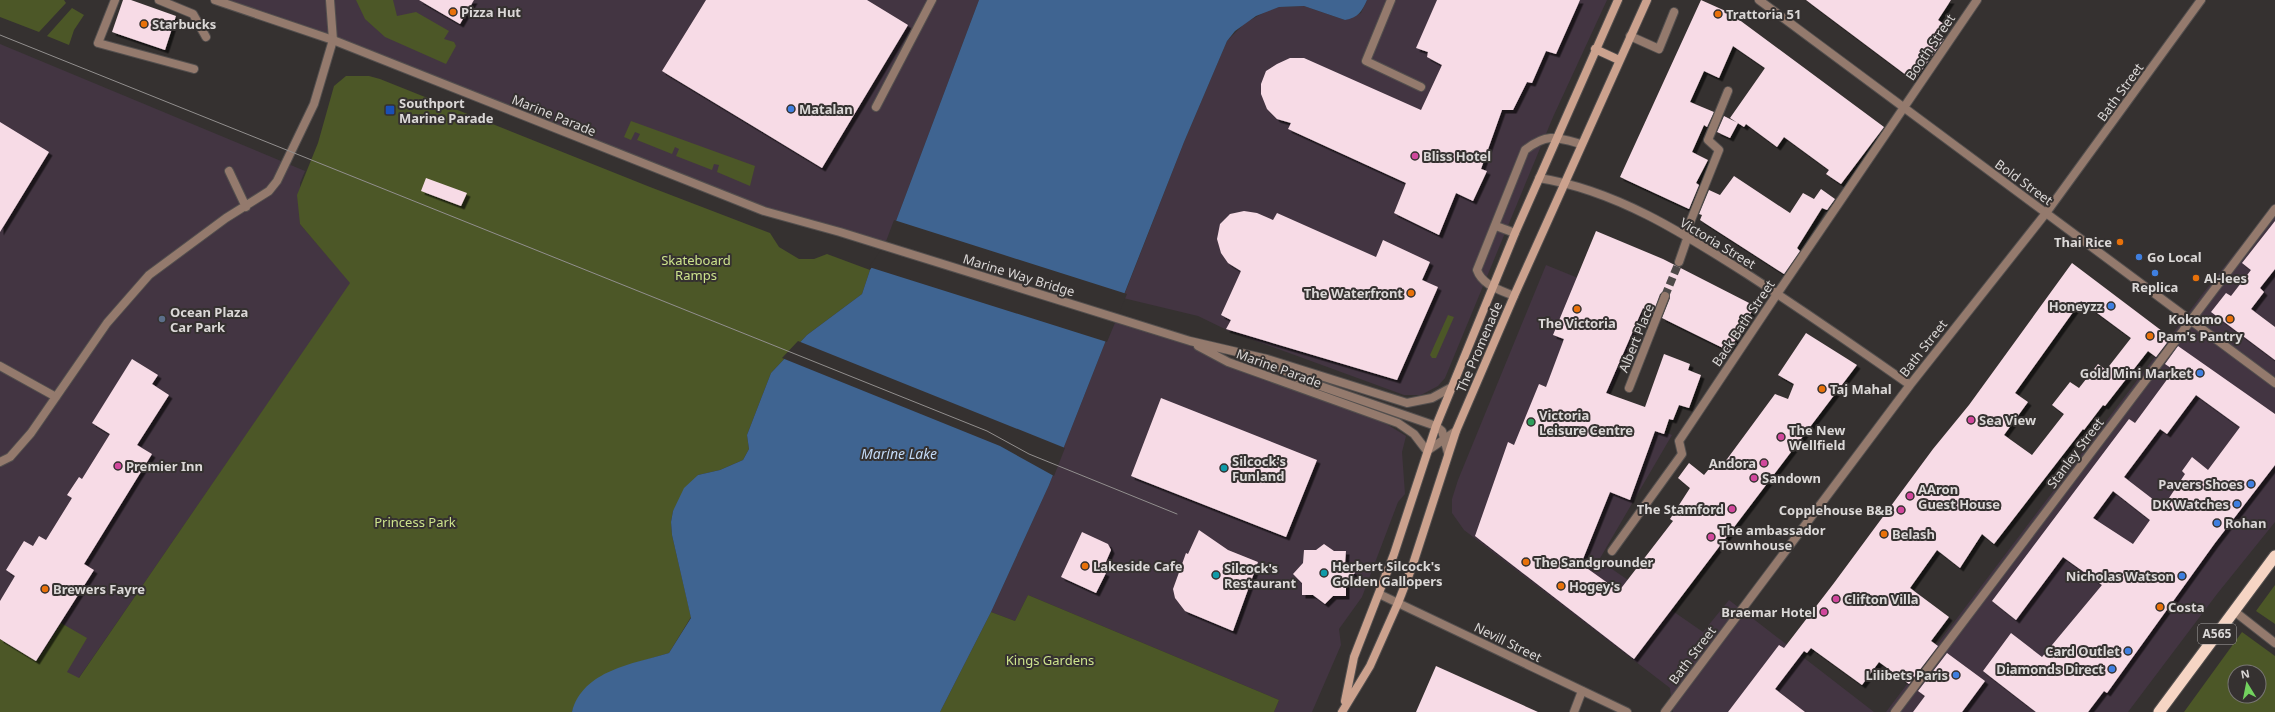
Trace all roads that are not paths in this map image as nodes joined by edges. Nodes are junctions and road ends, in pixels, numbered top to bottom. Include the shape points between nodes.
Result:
1 (115, 0) edge
2 (159, 0) edge
3 (215, 0) edge
4 (330, 0) edge
5 (932, 0) edge
6 (1392, 0) edge
7 (1618, 0) edge
8 (1647, 0) edge
9 (1759, 0) edge
10 (1977, 0) edge
11 (2201, 0) edge
12 (1674, 12) dead end
13 (1630, 36) junction
14 (206, 37) dead end
15 (332, 40) junction
16 (1595, 49) junction
17 (1619, 60) junction
18 (194, 69) dead end
19 (1421, 87) dead end
20 (1728, 91) dead end
21 (876, 107) dead end
22 (1903, 108) junction
23 (1557, 137) junction
24 (1581, 144) junction
25 (229, 170) dead end
26 (1539, 178) junction
27 (1565, 182) junction
28 (246, 207) junction
29 (2275, 209) edge
30 (2046, 213) junction
31 (1496, 226) junction
32 (840, 232) joint
33 (1515, 233) junction
34 (1687, 236) junction
35 (1679, 262) tunnel mouth
36 (1493, 287) junction
37 (1777, 294) junction
38 (1514, 296) junction
39 (1666, 296) tunnel mouth
40 (2190, 320) junction
41 (1190, 342) junction
42 (1267, 359) junction
43 (0, 366) edge
44 (2275, 383) edge
45 (1910, 385) junction
46 (1454, 386) junction
47 (1629, 388) dead end
48 (56, 397) junction
49 (1436, 426) junction
50 (1456, 431) junction
51 (1445, 440) junction
52 (1427, 451) junction
53 (1448, 453) junction
54 (0, 462) edge
55 (1612, 551) dead end
56 (2275, 556) edge
57 (1379, 594) junction
58 (1398, 602) junction
59 (2234, 611) junction
60 (2275, 643) edge
61 (1582, 691) junction
62 (1343, 709) edge
63 (1610, 709) edge
64 (1574, 712) edge
65 (1627, 712) edge
66 (1665, 712) edge
67 (1895, 712) edge
68 (2159, 712) edge

1 - 18 street via 98,43
2 - 14 street via 193,14
3 - 15 street, Marine Parade
4 - 15 street
5 - 21 street
6 - 19 street via 1366,61
7 - 16 main road, The Promenade
8 - 13 main road, The Promenade
9 - 22 street, Bold Street
10 - 22 street, Booth Street
11 - 30 street, Bath Street
12 - 13 street via 1659,49
13 - 17 main road, The Promenade
15 - 28 street via 311,113 277,181 269,191
15 - 32 street, Marine Parade via 764,211
16 - 17 main road
16 - 23 main road, The Promenade
17 - 24 main road, The Promenade
20 - 34 street via 1708,140 1719,150
22 - 30 street, Bold Street
22 - 37 street, Back Bath Street
23 - 24 street
23 - 26 main road, The Promenade
23 - 31 street via 1540,139 1525,150
24 - 27 main road, The Promenade
25 - 28 street
26 - 27 street, Victoria Street
26 - 33 main road, The Promenade
27 - 34 street, Victoria Street via 1598,192
27 - 38 main road, The Promenade
28 - 48 street via 220,222 149,275 107,323
29 - 40 street, Stanley Street
30 - 40 street, Bold Street
30 - 45 street, Bath Street
31 - 33 street
31 - 36 street via 1477,270 1479,278
32 - 41 street, Marine Way Bridge
33 - 36 main road, The Promenade
34 - 35 street
34 - 37 street, Victoria Street
36 - 38 street
36 - 46 main road, The Promenade
37 - 45 street, Victoria Street
37 - 55 street, Back Bath Street via 1679,441 1682,454
38 - 50 main road, The Promenade
39 - 47 street, Albert Place
40 - 44 street, Bold Street
40 - 67 street, Stanley Street
41 - 42 street, Marine Parade
41 - 52 street, Marine Parade via 1228,362 1398,424 1414,434
42 - 46 street, Marine Parade via 1407,403 1432,398
42 - 49 street, Marine Parade via 1297,378
43 - 48 street
45 - 66 street, Bath Street
46 - 49 main road, The Promenade
48 - 54 street via 17,450
49 - 51 street via 1442,431
49 - 52 main road, The Promenade
50 - 51 street
50 - 53 main road, The Promenade
51 - 52 street
51 - 53 street
52 - 57 main road, The Promenade
53 - 58 main road, The Promenade
56 - 59 highway, A565
57 - 58 street, Nevill Street
57 - 62 main road, The Promenade via 1354,657
58 - 61 street, Nevill Street
58 - 62 main road, The Promenade via 1370,666
59 - 60 street
59 - 68 highway, A565
61 - 63 street, Nevill Street
61 - 64 street
63 - 65 street, Nevill Street

